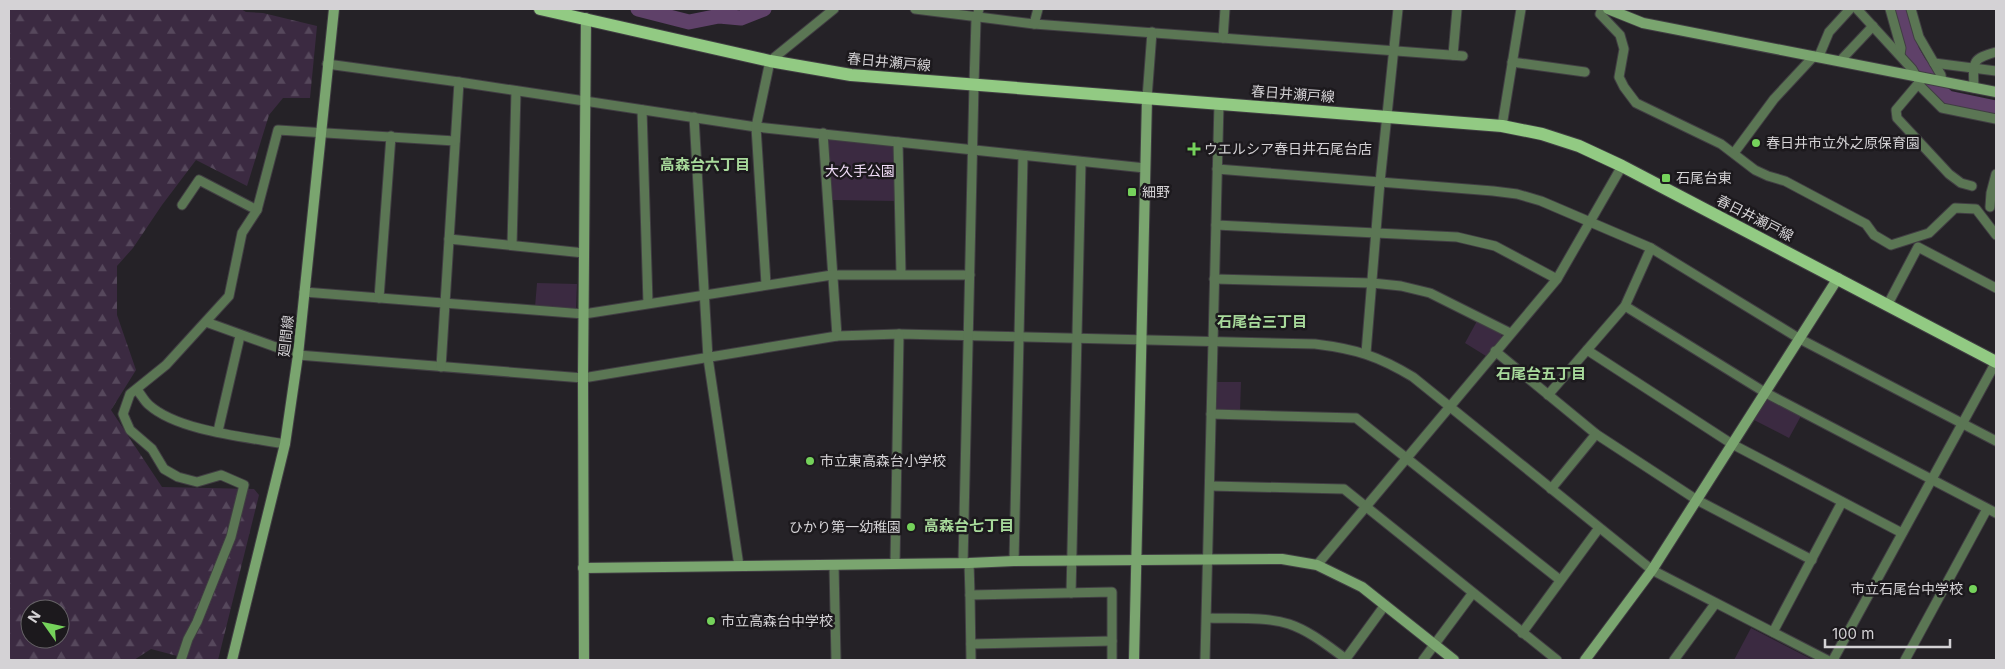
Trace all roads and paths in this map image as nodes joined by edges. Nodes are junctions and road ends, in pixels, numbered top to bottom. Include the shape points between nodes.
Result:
1 (334, 9) edge
2 (540, 9) edge
3 (834, 9) edge
4 (914, 9) edge
5 (1038, 9) edge
6 (1225, 9) edge
7 (1398, 9) edge
8 (1457, 9) edge
9 (1521, 9) edge
10 (1602, 9) edge
11 (1608, 9) edge
12 (1850, 9) edge
13 (1857, 9) edge
14 (1890, 9) edge
15 (1911, 9) edge
16 (978, 13) edge
17 (586, 18) junction
18 (1034, 24) junction
19 (1873, 26) junction
20 (1152, 32) junction
21 (1223, 38) junction
22 (1395, 51) junction
23 (1996, 52) edge
24 (1453, 55) junction
25 (1900, 55) junction
26 (1463, 56) dead end
27 (1816, 56) junction
28 (770, 61) junction
29 (1840, 61) junction
30 (1512, 62) junction
31 (1934, 63) junction
32 (327, 64) junction
33 (1973, 69) junction
34 (1996, 70) edge
35 (1585, 72) dead end
36 (1919, 79) junction
37 (1942, 81) junction
38 (459, 82) junction
39 (974, 84) junction
40 (1975, 88) junction
41 (516, 91) junction
42 (1996, 92) edge
43 (1147, 98) junction
44 (586, 101) junction
45 (1218, 103) junction
46 (642, 110) junction
47 (1388, 116) junction
48 (694, 117) junction
49 (1996, 119) edge
50 (1502, 126) junction
51 (756, 127) junction
52 (321, 132) junction
53 (823, 133) junction
54 (391, 136) junction
55 (455, 140) junction
56 (898, 142) junction
57 (973, 150) junction
58 (1734, 153) junction
59 (1023, 156) junction
60 (1081, 162) junction
61 (1622, 166) junction
62 (1145, 168) junction
63 (1217, 170) junction
64 (1996, 174) edge
65 (1380, 182) junction
66 (1972, 186) dead end
67 (182, 205) dead end
68 (1990, 207) dead end
69 (257, 210) junction
70 (1590, 221) junction
71 (1216, 225) junction
72 (1376, 233) junction
73 (1996, 235) edge
74 (449, 239) junction
75 (512, 245) junction
76 (1651, 248) junction
77 (584, 253) junction
78 (901, 274) junction
79 (832, 275) junction
80 (970, 275) junction
81 (1838, 278) junction
82 (1214, 279) junction
83 (1556, 279) junction
84 (1372, 283) junction
85 (766, 284) junction
86 (1996, 288) edge
87 (304, 292) junction
88 (705, 294) junction
89 (379, 298) junction
90 (445, 302) junction
91 (648, 303) junction
92 (1888, 304) junction
93 (1625, 306) junction
94 (584, 314) junction
95 (206, 322) junction
96 (1510, 333) junction
97 (899, 334) junction
98 (240, 336) junction
99 (837, 336) junction
100 (968, 336) junction
101 (1020, 337) junction
102 (1076, 338) junction
103 (1800, 339) junction
104 (1142, 340) junction
105 (1213, 342) junction
106 (1587, 350) junction
107 (1496, 351) junction
108 (1366, 353) junction
109 (298, 355) junction
110 (708, 358) junction
111 (1996, 362) edge
112 (440, 367) junction
113 (583, 378) junction
114 (137, 390) junction
115 (1766, 393) junction
116 (1548, 395) junction
117 (1450, 407) junction
118 (1211, 414) junction
119 (1962, 424) junction
120 (218, 432) junction
121 (1596, 434) junction
122 (1996, 441) edge
123 (285, 444) junction
124 (1732, 444) junction
125 (1407, 458) junction
126 (1931, 479) junction
127 (1210, 486) junction
128 (1552, 489) junction
129 (1697, 500) junction
130 (1842, 502) junction
131 (1365, 507) junction
132 (1987, 509) junction
133 (1996, 513) edge
134 (1599, 528) junction
135 (1902, 533) junction
136 (1208, 559) junction
137 (1138, 560) junction
138 (1812, 560) junction
139 (1014, 561) junction
140 (1073, 561) junction
141 (966, 563) junction
142 (895, 564) junction
143 (834, 565) junction
144 (1317, 565) junction
145 (739, 566) junction
146 (583, 568) junction
147 (1652, 570) junction
148 (1560, 580) junction
149 (1072, 593) junction
150 (1472, 594) junction
151 (970, 595) junction
152 (1715, 604) junction
153 (1385, 605) junction
154 (1207, 618) junction
155 (1773, 632) junction
156 (1522, 633) junction
157 (1112, 641) junction
158 (971, 644) junction
159 (1435, 644) junction
160 (181, 660) edge
161 (232, 660) edge
162 (584, 660) edge
163 (836, 660) edge
164 (971, 660) edge
165 (1112, 660) edge
166 (1134, 660) edge
167 (1206, 660) edge
168 (1345, 660) edge
169 (1423, 660) edge
170 (1454, 660) edge
171 (1557, 660) edge
172 (1585, 660) edge
173 (1676, 660) edge
174 (1826, 660) edge
175 (1833, 660) edge
176 (1905, 660) edge

1 - 32 street, 廻間線
2 - 17 main road, 春日井瀬戸線
3 - 28 street
4 - 16 street
5 - 18 street
6 - 21 street
7 - 22 street
8 - 24 street
9 - 30 street
10 - 58 street via 1600,14 1620,35 1624,49 1619,77 1636,103
11 - 27 street via 1643,23
12 - 27 street via 1829,32
13 - 19 street
14 - 25 street
15 - 31 street via 1919,37
16 - 18 street
16 - 39 street
17 - 28 main road, 春日井瀬戸線
17 - 44 street
18 - 20 street
19 - 25 street
19 - 29 street
20 - 21 street
20 - 43 street
21 - 22 street
22 - 24 street
22 - 47 street
23 - 33 street via 1980,57
24 - 26 street
25 - 36 street
27 - 29 street
27 - 58 street via 1774,99
28 - 39 main road, 春日井瀬戸線 via 851,75
28 - 51 street
29 - 36 street
30 - 35 street
30 - 50 street
31 - 33 street
31 - 37 street
32 - 38 street
32 - 52 street, 廻間線
33 - 34 street
33 - 40 street
36 - 37 street
36 - 49 street via 1942,108
36 - 66 street via 1896,110 1897,118 1948,174
37 - 40 street
38 - 41 street
38 - 55 street
39 - 43 main road, 春日井瀬戸線
39 - 57 street
40 - 42 street
41 - 44 street
41 - 75 street
43 - 45 main road, 春日井瀬戸線
43 - 62 street
44 - 46 street
44 - 77 street
45 - 47 main road, 春日井瀬戸線
45 - 63 street
46 - 48 street
46 - 91 street
47 - 50 main road, 春日井瀬戸線
47 - 65 street
48 - 51 street
48 - 88 street
50 - 61 main road, 春日井瀬戸線 via 1579,146
51 - 53 street
51 - 85 street
52 - 54 street
52 - 69 street via 278,130
52 - 87 street, 廻間線
53 - 56 street
53 - 79 street
54 - 55 street
54 - 89 street
55 - 74 street
56 - 57 street
56 - 78 street
57 - 59 street
57 - 80 street
58 - 73 street via 1756,170 1785,181 1866,224 1874,235 1891,245 1929,233 1955,208 1976,209
59 - 60 street
59 - 101 street
60 - 62 street
60 - 102 street
61 - 70 street
61 - 81 main road, 春日井瀬戸線
62 - 104 street
63 - 65 street
63 - 71 street
64 - 68 street
65 - 70 street via 1517,194
65 - 72 street
67 - 69 street via 199,180
69 - 95 street via 242,233 230,296
70 - 76 street
70 - 83 street
71 - 72 street
71 - 82 street
72 - 83 street via 1475,240 1519,257
72 - 84 street
74 - 75 street
74 - 90 street
75 - 77 street
76 - 93 street
76 - 103 street
77 - 94 street
78 - 79 street
78 - 80 street
79 - 85 street
79 - 99 street
80 - 100 street
81 - 92 main road, 春日井瀬戸線
81 - 103 street
82 - 84 street
82 - 105 street
83 - 96 street
84 - 96 street via 1430,293
84 - 108 street
85 - 88 street
86 - 92 street via 1918,247
87 - 89 street
87 - 109 street, 廻間線
88 - 91 street
88 - 110 street
89 - 90 street
90 - 94 street
90 - 112 street
91 - 94 street
92 - 111 main road, 春日井瀬戸線
93 - 106 street
93 - 115 street
94 - 113 street
95 - 98 street
95 - 114 street via 166,365
96 - 107 street
97 - 99 street
97 - 100 street
97 - 142 street
98 - 109 street
98 - 120 street
99 - 110 street
100 - 101 street
100 - 141 street
101 - 102 street
101 - 139 street
102 - 104 street
102 - 140 street
103 - 115 street
103 - 119 street
104 - 105 street
104 - 137 street
105 - 108 street via 1315,344
105 - 118 street
106 - 116 street
106 - 124 street
107 - 116 street
107 - 117 street
108 - 117 street via 1413,377
109 - 112 street
109 - 123 street, 廻間線
110 - 113 street
110 - 145 street
111 - 119 street
112 - 113 street
113 - 146 street
114 - 120 street via 163,415 188,426
114 - 160 street via 130,394 123,414 130,430 152,449 164,469 198,482 221,475 244,485 231,537
115 - 124 street
115 - 126 street
116 - 121 street
117 - 125 street
117 - 128 street
118 - 125 street via 1356,418
118 - 127 street
119 - 122 street
119 - 126 street
120 - 123 street
121 - 128 street
121 - 129 street
123 - 161 street, 廻間線
124 - 129 street
124 - 130 street
125 - 131 street
125 - 148 street
126 - 132 street
126 - 135 street
127 - 131 street via 1344,489
127 - 136 street
128 - 134 street
129 - 138 street
129 - 147 street
130 - 135 street
130 - 138 street
131 - 144 street
131 - 150 street
132 - 133 street
132 - 176 street
134 - 147 street
134 - 148 street
135 - 175 street
136 - 137 street
136 - 144 street via 1282,559
136 - 154 street
137 - 140 street
137 - 166 street
138 - 155 street
139 - 140 street
139 - 141 street
140 - 149 street
141 - 142 street
141 - 151 street
142 - 143 street
143 - 145 street
143 - 163 street
144 - 153 street via 1362,587
145 - 146 street
146 - 162 street
147 - 152 street
147 - 172 street
148 - 156 street
149 - 151 street
149 - 157 street via 1112,592
150 - 156 street
150 - 159 street
151 - 158 street
152 - 155 street
152 - 173 street
153 - 159 street
153 - 168 street
154 - 167 street
154 - 168 street via 1264,619 1289,624 1311,635
155 - 174 street
156 - 171 street
157 - 158 street
157 - 165 street
158 - 164 street
159 - 169 street
159 - 170 street

